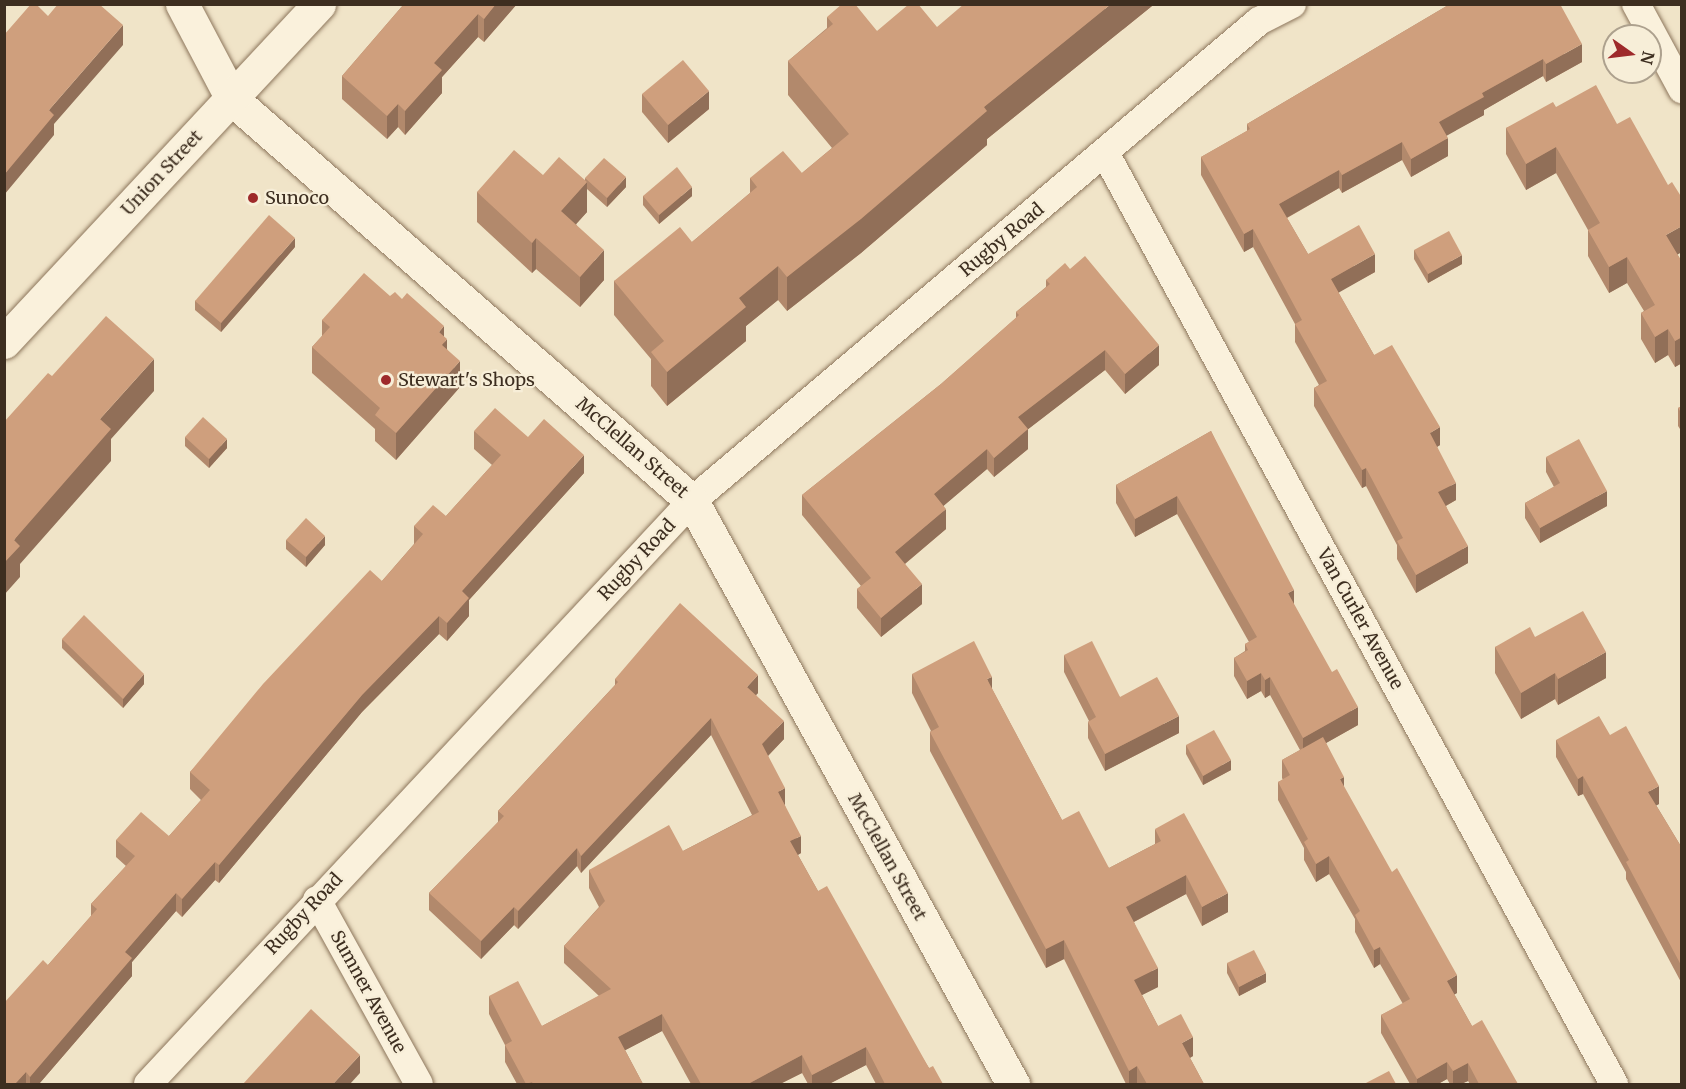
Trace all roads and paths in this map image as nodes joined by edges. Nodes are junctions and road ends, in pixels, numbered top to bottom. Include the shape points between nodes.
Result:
1 (182, 4) edge
2 (319, 4) edge
3 (1292, 4) edge
4 (1636, 4) edge
5 (1249, 13) edge
6 (1682, 89) edge
7 (232, 99) junction
8 (1105, 153) junction
9 (4, 342) edge
10 (692, 501) junction
11 (317, 900) junction
12 (148, 1084) edge
13 (419, 1084) edge
14 (1012, 1084) edge
15 (1614, 1084) edge

1 - 7 street, McClellan Street
2 - 7 street, Union Street
3 - 5 street, Rugby Road
4 - 6 street
5 - 8 street, Rugby Road
7 - 9 street, Union Street
7 - 10 street, McClellan Street
8 - 10 street, Rugby Road
8 - 15 street, Van Curler Avenue
10 - 11 street, Rugby Road
10 - 14 street, McClellan Street
11 - 12 street, Rugby Road
11 - 13 street, Sumner Avenue

